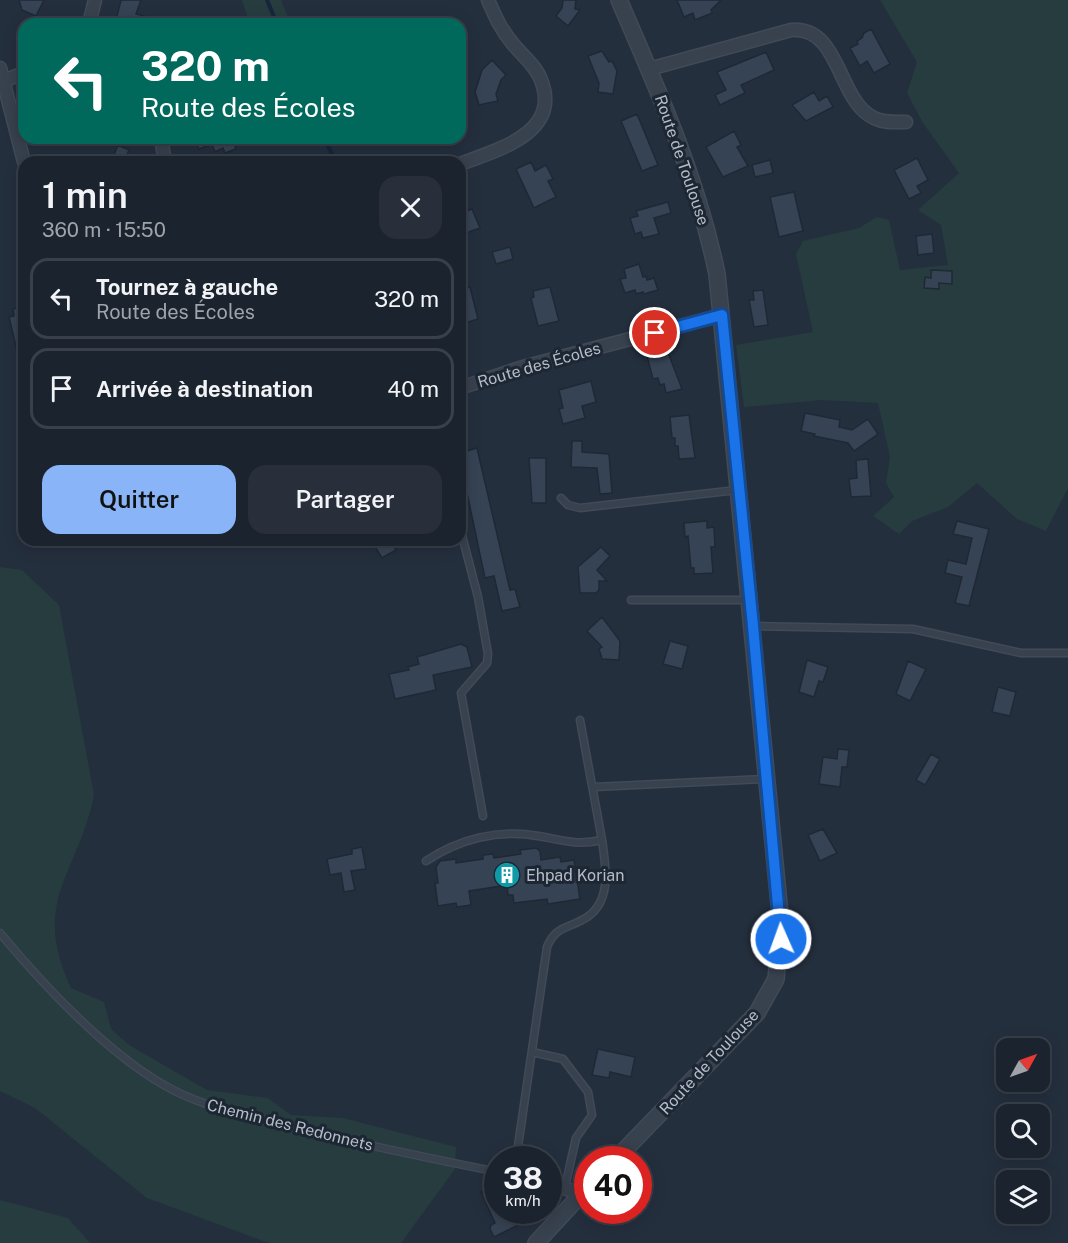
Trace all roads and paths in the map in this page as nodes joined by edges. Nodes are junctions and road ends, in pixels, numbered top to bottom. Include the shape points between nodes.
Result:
1 (95, 0) edge
2 (488, 0) edge
3 (619, 0) edge
4 (90, 18) edge
5 (650, 69) junction
6 (18, 73) edge
7 (2, 74) edge
8 (906, 122) dead end
9 (18, 138) edge
10 (466, 162) edge
11 (722, 315) junction
12 (466, 386) edge
13 (740, 489) junction
14 (561, 498) dead end
15 (465, 546) edge
16 (632, 600) dead end
17 (751, 600) junction
18 (753, 626) junction
19 (1068, 653) edge
20 (580, 720) dead end
21 (767, 779) junction
22 (594, 787) junction
23 (483, 816) dead end
24 (602, 840) junction
25 (426, 861) dead end
26 (0, 933) edge
27 (532, 1052) junction
28 (518, 1146) edge
29 (629, 1146) edge
30 (484, 1169) edge
31 (562, 1186) edge
32 (565, 1187) junction
33 (574, 1188) edge
34 (574, 1201) edge
35 (536, 1243) edge

1 - 4 street
2 - 10 street via 500,28 541,79 543,111 536,126 511,145
3 - 5 street, Route de Toulouse
5 - 8 street via 804,29 824,43 870,117 884,122
5 - 11 street, Route de Toulouse via 696,188 717,273
6 - 7 street
7 - 9 street
11 - 12 street, Route des Écoles via 523,367
11 - 13 street, Route de Toulouse
13 - 14 lane via 580,508
13 - 17 street, Route de Toulouse
15 - 23 lane via 488,654 487,663 460,693
16 - 17 lane
17 - 18 street, Route de Toulouse
18 - 19 lane via 913,629 1021,653
18 - 21 street, Route de Toulouse
20 - 22 lane
21 - 22 lane
21 - 29 street, Route de Toulouse via 781,924 776,979 770,995 736,1036
22 - 24 lane
24 - 25 lane via 581,844 535,835 489,835 445,848
24 - 27 lane via 605,892 591,915 552,935
26 - 30 lane, Chemin des Redonnets via 38,978 128,1062 174,1091 209,1106 346,1142
27 - 28 lane
27 - 32 lane via 563,1059 588,1092 592,1115 576,1138
31 - 32 street
32 - 33 street
34 - 35 street

